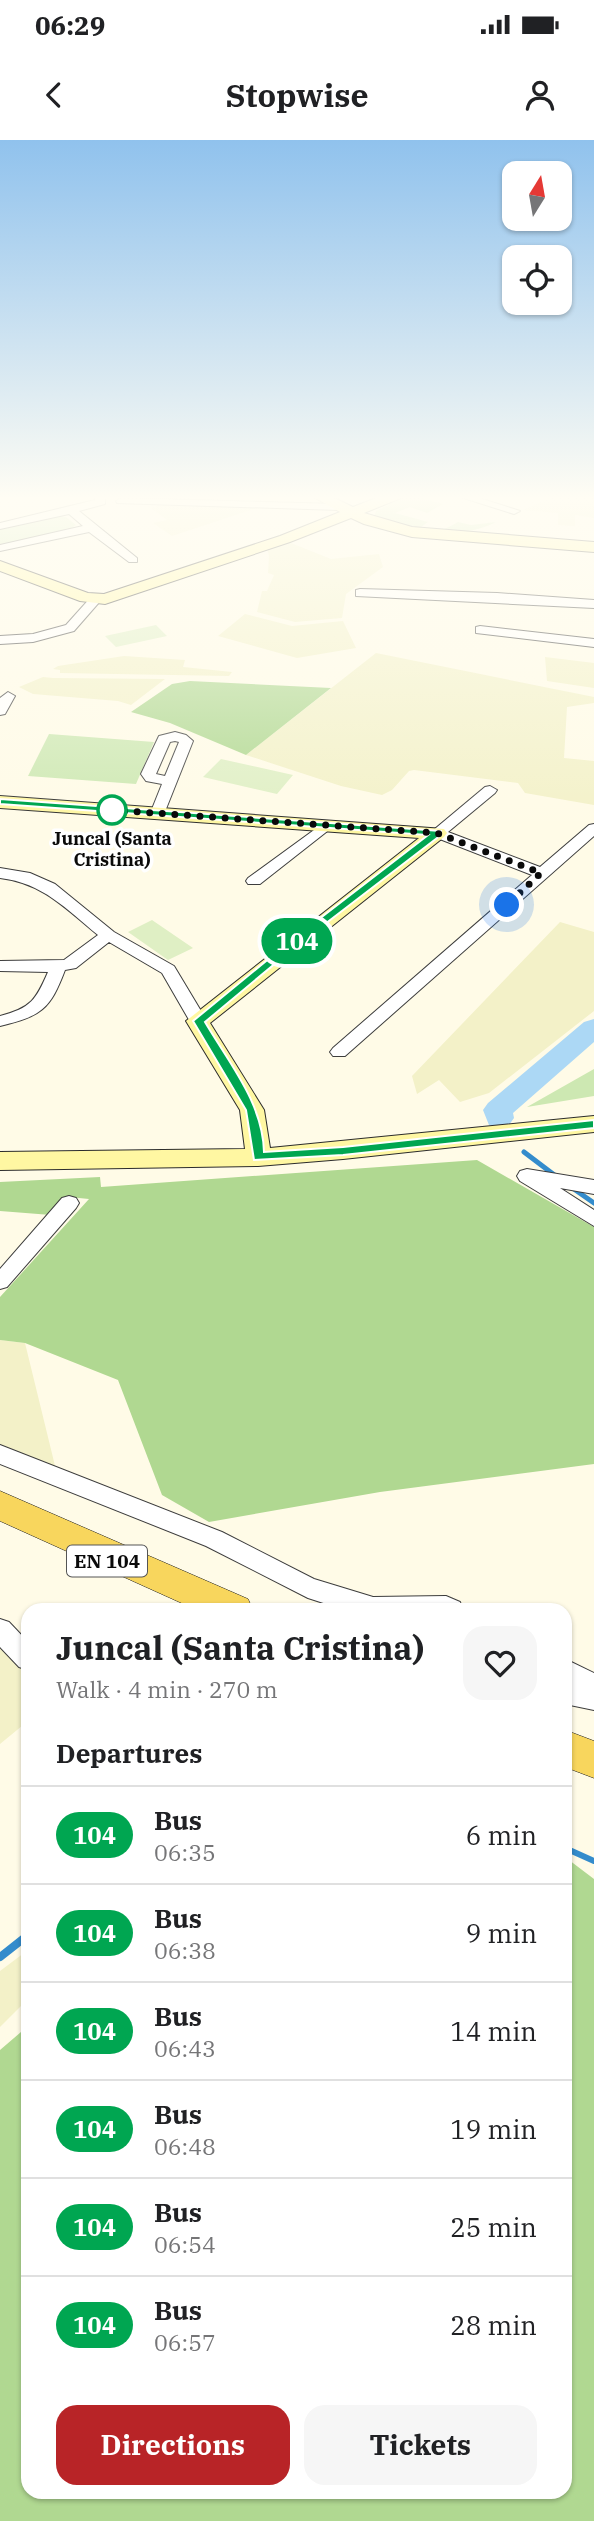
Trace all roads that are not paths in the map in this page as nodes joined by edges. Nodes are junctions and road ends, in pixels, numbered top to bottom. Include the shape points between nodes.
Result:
1 (90, 606) edge
2 (480, 630) dead end
3 (0, 640) edge
4 (594, 643) edge
5 (8, 696) dead end
6 (0, 711) edge
7 (170, 781) dead end
8 (490, 790) dead end
9 (0, 802) edge
10 (157, 814) junction
11 (325, 826) junction
12 (594, 828) edge
13 (437, 833) junction
14 (0, 873) edge
15 (541, 873) junction
16 (254, 881) dead end
17 (107, 935) junction
18 (0, 966) edge
19 (58, 967) junction
20 (0, 1021) edge
21 (198, 1021) junction
22 (339, 1052) dead end
23 (594, 1124) edge
24 (258, 1157) junction
25 (135, 1159) junction
26 (0, 1161) edge
27 (0, 1167) edge
28 (594, 1187) edge
29 (69, 1203) dead end
30 (594, 1219) edge
31 (0, 1282) edge
32 (0, 1454) edge
33 (0, 1493) edge
34 (10, 1514) edge
35 (218, 1603) edge
36 (357, 1603) edge
37 (0, 1630) edge
38 (21, 1652) edge
39 (572, 1674) edge
40 (594, 1686) edge
41 (572, 1693) edge
42 (594, 1698) edge
43 (572, 1751) edge
44 (594, 1759) edge

1 - 3 street via 70,628 33,638
2 - 4 street
5 - 6 street
7 - 10 street
8 - 13 street
9 - 10 street
10 - 11 street
11 - 13 street
11 - 16 street
12 - 15 street
13 - 15 street
13 - 21 street
14 - 17 street via 25,876 49,887
15 - 22 street
17 - 19 street via 70,964
17 - 21 street via 168,970
18 - 19 street
19 - 20 street via 37,1010
21 - 24 street via 252,1110
23 - 24 street
24 - 25 street
25 - 26 street
25 - 27 street
28 - 30 street via 527,1176
29 - 31 street
32 - 36 street via 214,1539 308,1588
33 - 34 street via 26,1506
34 - 35 main road, EN 104
37 - 38 street
39 - 40 street
41 - 42 street
43 - 44 main road

